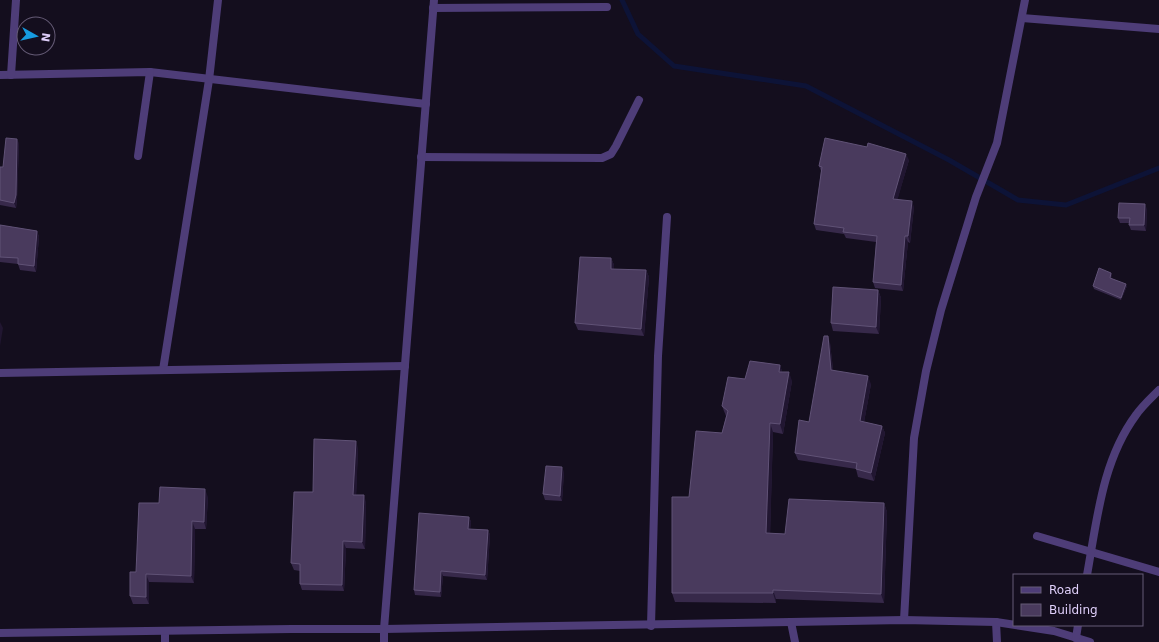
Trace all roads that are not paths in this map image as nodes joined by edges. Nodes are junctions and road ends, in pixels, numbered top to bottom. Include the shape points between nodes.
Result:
1 (16, 0) edge
2 (218, 0) edge
3 (1025, 0) edge
4 (433, 4) edge
5 (607, 7) dead end
6 (1022, 18) junction
7 (1159, 29) edge
8 (150, 72) junction
9 (0, 75) edge
10 (11, 75) junction
11 (209, 80) junction
12 (639, 100) dead end
13 (426, 104) junction
14 (138, 156) dead end
15 (422, 157) junction
16 (667, 217) dead end
17 (405, 366) junction
18 (163, 370) junction
19 (0, 372) edge
20 (1159, 390) edge
21 (1037, 536) dead end
22 (1091, 552) junction
23 (1159, 572) edge
24 (1087, 574) edge
25 (904, 620) junction
26 (791, 622) junction
27 (996, 622) junction
28 (1013, 625) edge
29 (651, 626) junction
30 (1022, 626) edge
31 (1078, 626) edge
32 (384, 630) junction
33 (164, 632) junction
34 (0, 633) edge
35 (1076, 638) junction
36 (165, 642) edge
37 (384, 642) edge
38 (795, 642) edge
39 (997, 642) edge
40 (1090, 642) edge

1 - 10 street
2 - 11 street
3 - 6 street
4 - 5 street
4 - 13 street
6 - 7 street
6 - 25 street via 996,143 976,196 941,310 926,371 914,438
8 - 10 street
8 - 11 street
8 - 14 street
9 - 10 street
11 - 13 street
11 - 18 street
12 - 15 street via 611,154 602,158
13 - 15 street
15 - 17 street
16 - 29 street via 658,356
17 - 18 street
17 - 32 street
18 - 19 street
20 - 22 street via 1137,413 1109,466
21 - 22 street
22 - 23 street
22 - 24 street
25 - 26 street
25 - 27 street
26 - 29 street
26 - 38 street
27 - 28 street
27 - 39 street
29 - 32 street
30 - 35 street via 1054,631
31 - 35 street
32 - 33 street
32 - 37 street
33 - 34 street
33 - 36 street
35 - 40 street

